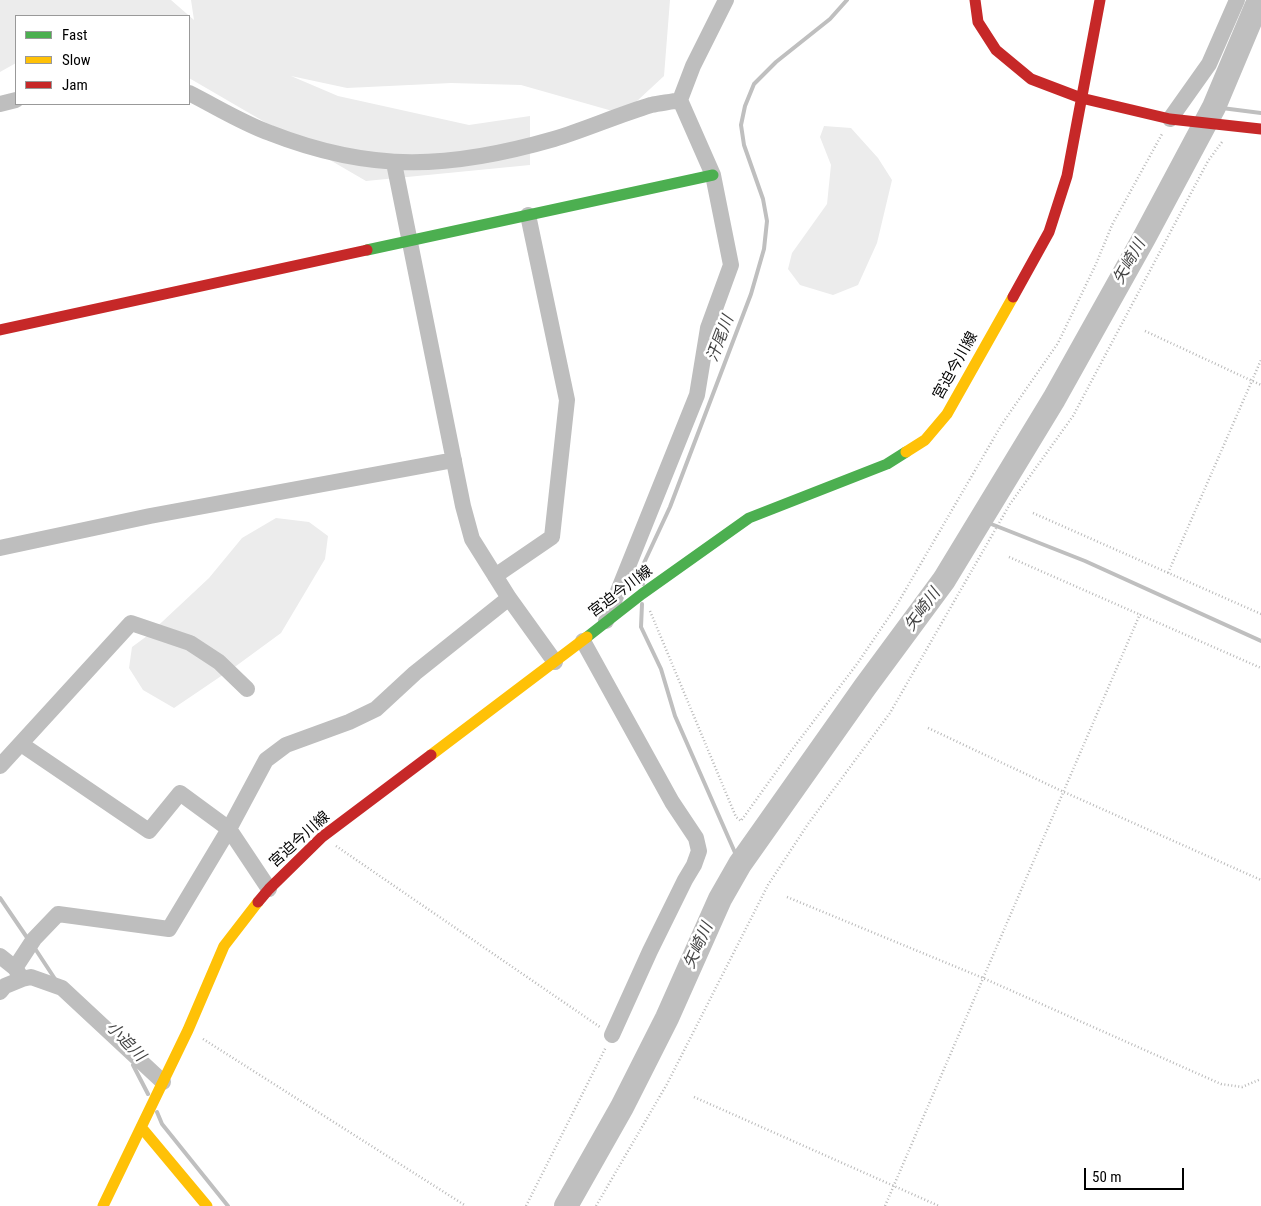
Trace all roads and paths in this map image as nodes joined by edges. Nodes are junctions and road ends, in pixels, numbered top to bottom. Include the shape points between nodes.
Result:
1 (726, 0) edge
2 (975, 0) edge
3 (1100, 0) edge
4 (1237, 0) edge
5 (190, 94) edge
6 (1081, 98) junction
7 (15, 100) edge
8 (680, 100) junction
9 (0, 104) edge
10 (1170, 119) junction
11 (1233, 126) junction
12 (1261, 129) edge
13 (394, 163) junction
14 (713, 175) junction
15 (528, 215) junction
16 (410, 240) junction
17 (0, 330) edge
18 (1145, 331) dead end
19 (1261, 360) edge
20 (1252, 381) junction
21 (1261, 385) edge
22 (454, 460) junction
23 (1033, 514) dead end
24 (0, 548) edge
25 (1009, 557) dead end
26 (1168, 573) junction
27 (495, 576) junction
28 (642, 594) junction
29 (509, 598) junction
30 (1140, 614) junction
31 (1261, 614) edge
32 (606, 623) junction
33 (583, 640) junction
34 (555, 662) junction
35 (1261, 668) edge
36 (247, 689) dead end
37 (928, 728) dead end
38 (21, 744) junction
39 (0, 766) edge
40 (1064, 792) junction
41 (229, 829) junction
42 (322, 837) junction
43 (1261, 880) edge
44 (269, 889) junction
45 (787, 897) dead end
46 (0, 956) edge
47 (18, 973) junction
48 (983, 978) junction
49 (2, 988) edge
50 (188, 1030) junction
51 (612, 1035) junction
52 (1261, 1080) edge
53 (163, 1082) junction
54 (694, 1097) dead end
55 (141, 1127) junction
56 (893, 1186) junction
57 (103, 1206) edge
58 (207, 1206) edge
59 (466, 1206) edge
60 (526, 1206) edge
61 (596, 1206) edge
62 (885, 1206) edge
63 (939, 1206) edge

1 - 8 street
2 - 6 main road via 978,22 996,50 1031,79
3 - 6 main road, 宮迫今川線
4 - 10 street via 1209,64
5 - 13 street via 268,133 318,150
6 - 10 main road
6 - 28 main road, 宮迫今川線 via 1067,176 1049,232 947,414 925,440 887,464 748,518
7 - 9 street
8 - 13 street via 651,105 512,151 438,163
8 - 14 street
10 - 11 main road
10 - 28 path via 1112,225 1058,344 1002,424 895,608 741,820 736,817
11 - 12 main road
11 - 61 path via 1208,161 1073,416 1010,504 890,714 808,824 768,885 667,1084
13 - 16 street
14 - 15 main road
14 - 32 street via 731,265 708,328 697,395
15 - 16 main road
15 - 27 street via 567,400 552,537
16 - 17 main road
16 - 22 street
18 - 20 path
19 - 20 path
20 - 21 path
20 - 26 path
22 - 24 street via 150,516
22 - 27 street via 472,540
23 - 26 path
25 - 30 path
26 - 31 path
27 - 29 street
28 - 32 main road, 宮迫今川線
29 - 34 street
29 - 41 street via 415,673 376,709 286,745 272,755 266,760
30 - 35 path
30 - 40 path
32 - 33 main road, 宮迫今川線
33 - 34 main road, 宮迫今川線
33 - 51 street via 672,802 696,838 699,851
34 - 42 main road, 宮迫今川線
36 - 38 street via 219,662 190,643 131,623
37 - 40 path
38 - 39 street
38 - 41 street via 149,831 180,793
40 - 43 path
40 - 48 path
41 - 44 street
41 - 47 street via 169,929 58,914 34,939
42 - 44 main road, 宮迫今川線
42 - 51 path
44 - 50 main road, 宮迫今川線 via 224,946
45 - 48 path
46 - 47 street
47 - 49 street
47 - 53 street via 62,988
48 - 52 path via 1221,1084 1242,1087
48 - 56 path
50 - 53 main road, 宮迫今川線
50 - 59 path
51 - 60 path
53 - 55 main road, 宮迫今川線
54 - 56 path
55 - 57 main road, 宮迫今川線
55 - 58 main road
56 - 62 path
56 - 63 path

